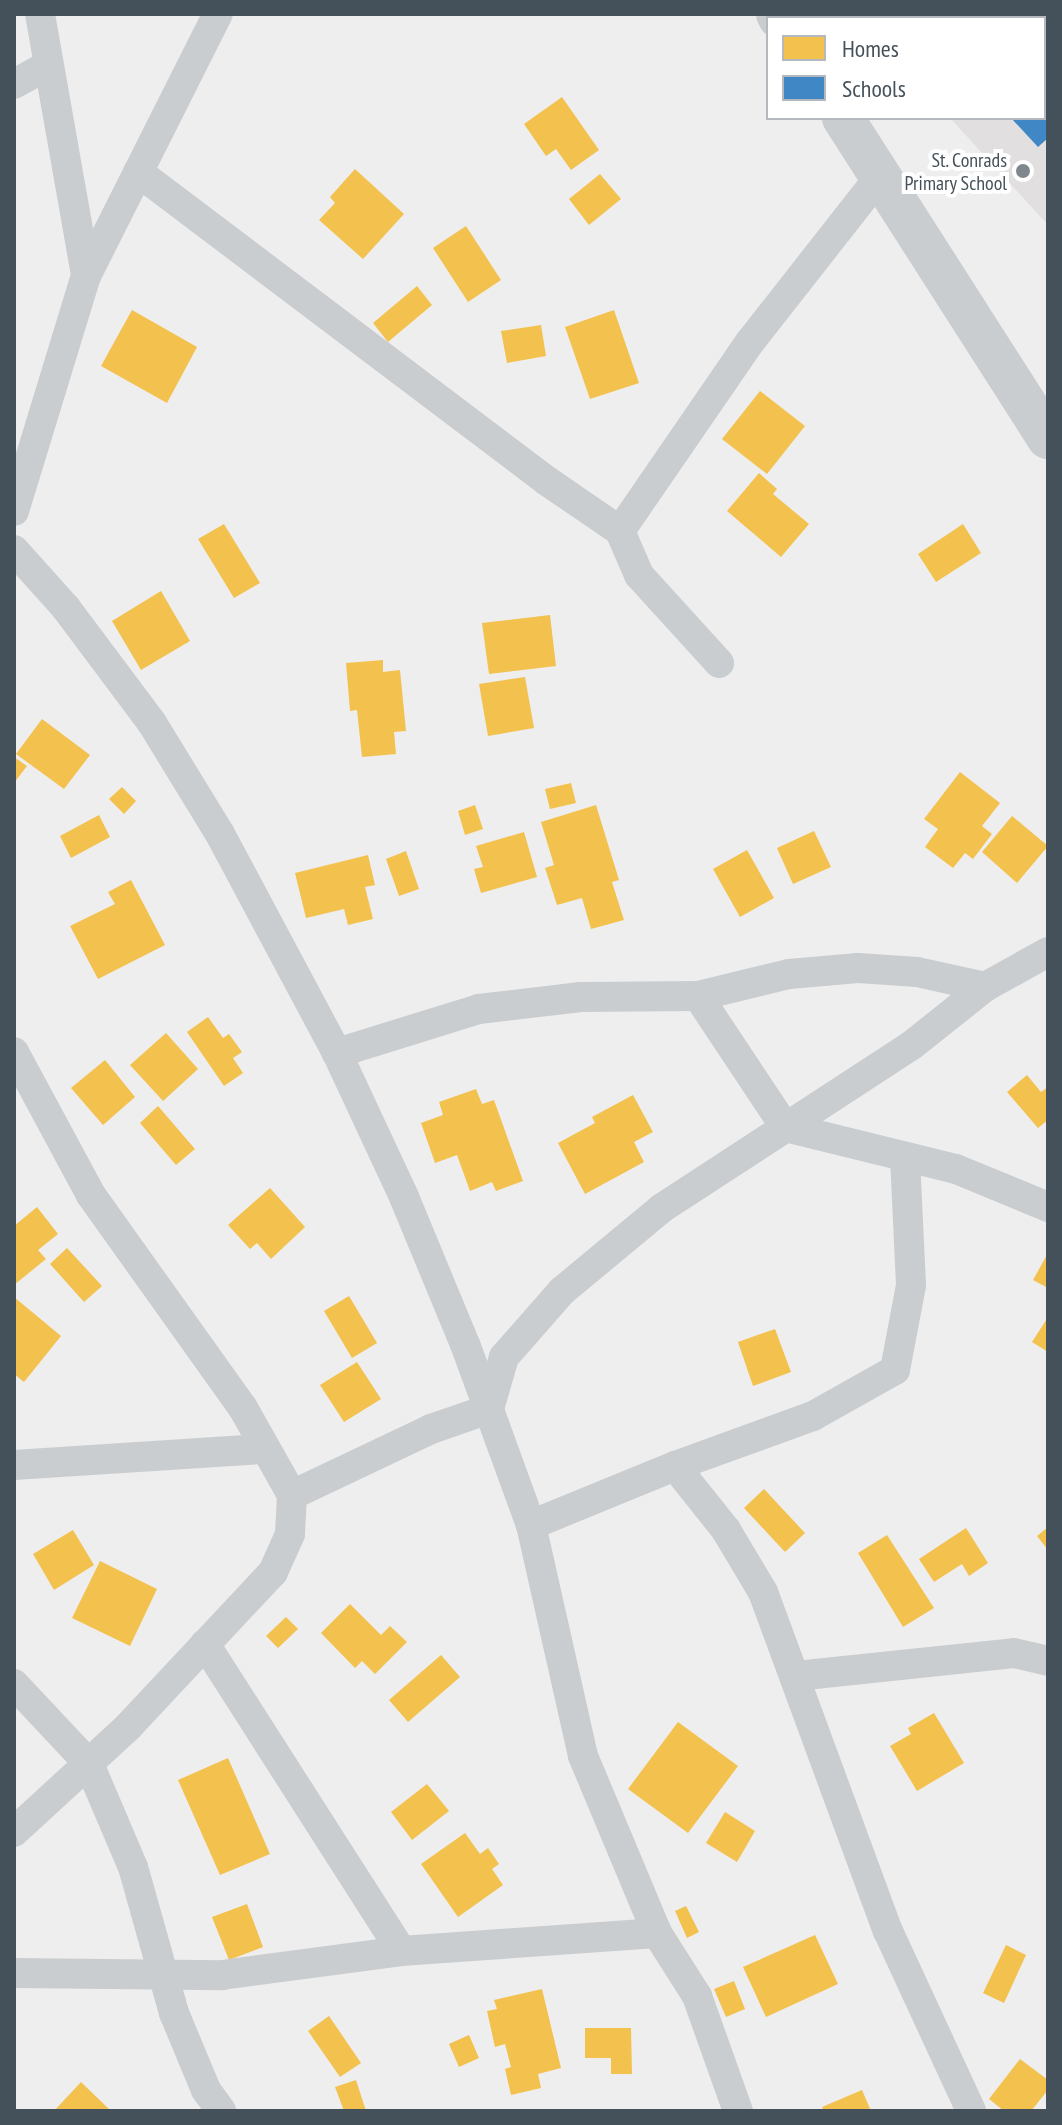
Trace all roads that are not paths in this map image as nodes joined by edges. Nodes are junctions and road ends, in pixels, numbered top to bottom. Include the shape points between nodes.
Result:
1 (40, 14) edge
2 (218, 14) edge
3 (47, 66) junction
4 (14, 84) edge
5 (844, 120) edge
6 (138, 172) junction
7 (880, 176) junction
8 (86, 276) junction
9 (1048, 438) edge
10 (14, 511) edge
11 (620, 531) junction
12 (14, 550) edge
13 (719, 663) dead end
14 (1048, 952) edge
15 (985, 987) junction
16 (698, 996) junction
17 (14, 1052) edge
18 (337, 1053) junction
19 (785, 1127) junction
20 (905, 1158) junction
21 (1048, 1207) edge
22 (489, 1409) junction
23 (264, 1449) junction
24 (14, 1465) edge
25 (675, 1466) junction
26 (292, 1495) junction
27 (531, 1525) junction
28 (205, 1644) junction
29 (1048, 1661) edge
30 (796, 1676) junction
31 (14, 1684) edge
32 (89, 1764) junction
33 (14, 1832) edge
34 (657, 1933) junction
35 (401, 1951) junction
36 (14, 1973) edge
37 (164, 1976) junction
38 (221, 2111) edge
39 (738, 2111) edge
40 (971, 2111) edge

1 - 3 street
2 - 6 street
3 - 4 street
3 - 8 street
5 - 7 main road
6 - 8 street
6 - 11 street
7 - 9 main road
7 - 11 street via 750,342
8 - 10 street
11 - 13 street via 639,575
12 - 18 street via 66,608 152,723 220,834
14 - 15 street
15 - 16 street via 917,972 858,968 789,974
15 - 19 street via 912,1045
16 - 18 street via 581,997 479,1009
16 - 19 street
17 - 23 street via 91,1195 203,1348
18 - 22 street via 404,1197
19 - 20 street
19 - 22 street via 662,1208 562,1291 504,1357
20 - 21 street via 956,1169
20 - 25 street via 911,1285 895,1370 813,1416
22 - 26 street via 431,1429
22 - 27 street
23 - 24 street
23 - 26 street
25 - 27 street
25 - 30 street via 726,1530 763,1592
26 - 28 street via 290,1534 273,1572
27 - 34 street via 583,1756
28 - 32 street
28 - 35 street
29 - 30 street via 1014,1653
30 - 40 street via 888,1931
31 - 32 street
32 - 33 street
32 - 37 street via 133,1867
34 - 35 street
34 - 39 street via 697,1996
35 - 37 street via 222,1975
36 - 37 street
37 - 38 street via 206,2090

